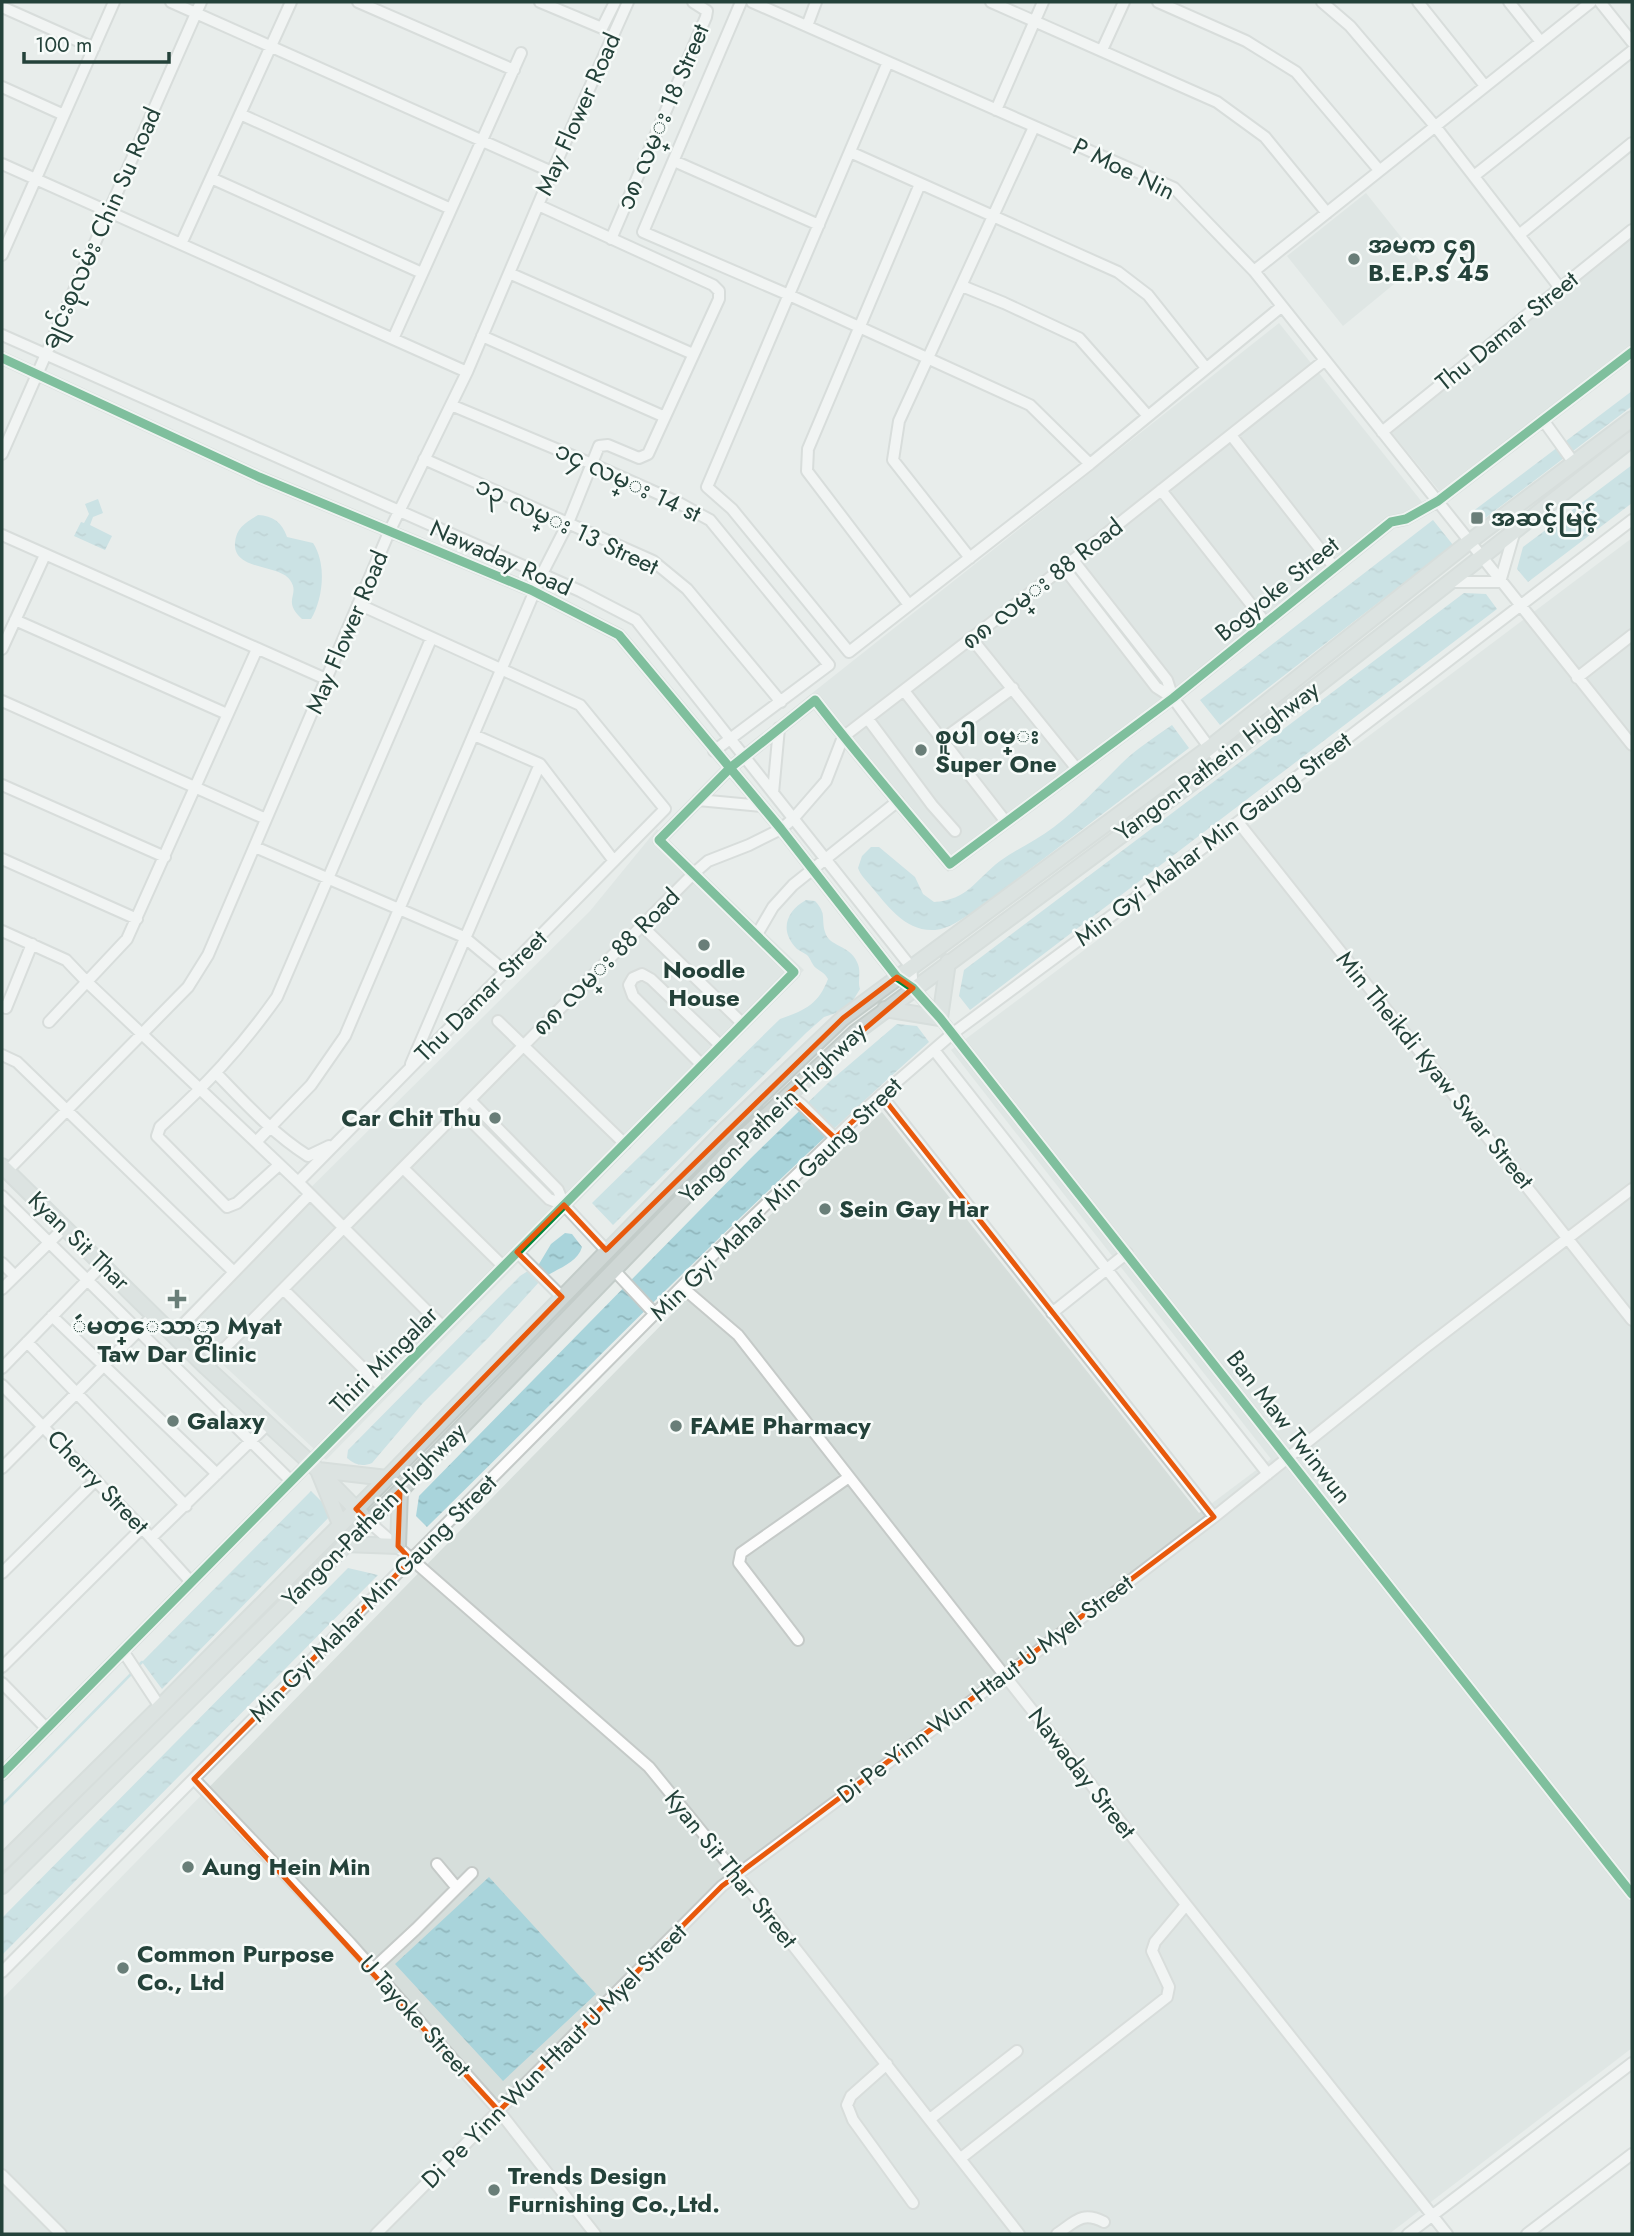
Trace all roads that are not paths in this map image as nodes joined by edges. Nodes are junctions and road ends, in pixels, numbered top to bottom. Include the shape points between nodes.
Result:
1 (114, 2) edge
2 (171, 2) edge
3 (201, 2) edge
4 (291, 2) edge
5 (358, 2) edge
6 (540, 2) edge
7 (615, 2) edge
8 (628, 2) edge
9 (693, 2) edge
10 (741, 2) edge
11 (752, 2) edge
12 (816, 2) edge
13 (992, 2) edge
14 (1043, 2) edge
15 (1124, 2) edge
16 (1158, 2) edge
17 (1322, 2) edge
18 (1418, 2) edge
19 (1509, 2) edge
20 (1591, 2) edge
21 (1600, 2) edge
22 (2, 7) edge
23 (196, 13) junction
24 (1035, 21) junction
25 (807, 26) junction
26 (1541, 41) junction
27 (1632, 42) edge
28 (271, 46) junction
29 (94, 48) junction
30 (1102, 50) junction
31 (1632, 51) edge
32 (521, 53) dead end
33 (888, 62) junction
34 (514, 69) junction
35 (1485, 86) junction
36 (2, 87) edge
37 (996, 110) junction
38 (240, 114) junction
39 (64, 115) junction
40 (1435, 126) junction
41 (1034, 127) junction
42 (482, 141) junction
43 (1632, 143) edge
44 (850, 152) junction
45 (674, 161) junction
46 (2, 164) edge
47 (1379, 170) junction
48 (552, 172) junction
49 (1474, 176) junction
50 (211, 178) junction
51 (35, 179) junction
52 (920, 184) junction
53 (538, 205) junction
54 (451, 209) junction
55 (109, 212) junction
56 (1327, 213) junction
57 (993, 217) junction
58 (819, 225) junction
59 (1632, 230) edge
60 (1519, 234) junction
61 (611, 239) junction
62 (181, 244) junction
63 (2, 255) edge
64 (1254, 271) junction
65 (422, 273) junction
66 (509, 273) junction
67 (962, 286) junction
68 (1560, 288) junction
69 (789, 295) junction
70 (1281, 307) junction
71 (859, 327) junction
72 (2, 335) edge
73 (482, 336) junction
74 (393, 339) junction
75 (1632, 352) edge
76 (693, 354) junction
77 (46, 355) junction
78 (2, 358) edge
79 (929, 359) junction
80 (1324, 361) junction
81 (1206, 368) junction
82 (467, 372) junction
83 (37, 373) junction
84 (451, 405) junction
85 (665, 416) junction
86 (1148, 416) junction
87 (1632, 419) edge
88 (1544, 420) junction
89 (1382, 432) junction
90 (1231, 435) junction
91 (1632, 439) edge
92 (2, 454) edge
93 (425, 460) junction
94 (1573, 462) junction
95 (592, 464) junction
96 (1090, 464) junction
97 (1161, 490) junction
98 (1438, 501) junction
99 (399, 511) junction
100 (1632, 520) edge
101 (568, 523) junction
102 (390, 530) junction
103 (1515, 530) junction
104 (2, 535) edge
105 (1469, 542) junction
106 (45, 555) junction
107 (970, 558) junction
108 (1481, 558) junction
109 (1073, 560) junction
110 (1334, 567) junction
111 (1064, 568) junction
112 (542, 574) junction
113 (1449, 582) junction
114 (1500, 582) junction
115 (534, 592) junction
116 (358, 604) junction
117 (909, 605) junction
118 (1519, 606) junction
119 (15, 620) junction
120 (1265, 622) junction
121 (1632, 635) edge
122 (431, 639) junction
123 (972, 639) junction
124 (2, 649) edge
125 (257, 649) junction
126 (502, 671) junction
127 (1577, 678) junction
128 (326, 680) junction
129 (1013, 688) junction
130 (905, 692) junction
131 (1173, 698) junction
132 (2, 701) edge
133 (781, 702) junction
134 (227, 714) junction
135 (868, 719) junction
136 (779, 728) junction
137 (474, 734) junction
138 (844, 737) junction
139 (729, 738) junction
140 (942, 740) junction
141 (1632, 745) edge
142 (1209, 748) junction
143 (714, 751) junction
144 (743, 756) junction
145 (1220, 762) junction
146 (540, 764) junction
147 (730, 768) junction
148 (1077, 768) junction
149 (2, 785) edge
150 (195, 787) junction
151 (773, 793) junction
152 (698, 800) junction
153 (898, 801) junction
154 (762, 806) junction
155 (266, 819) junction
156 (793, 819) junction
157 (1238, 821) junction
158 (1006, 822) junction
159 (780, 829) junction
160 (955, 831) dead end
161 (255, 847) junction
162 (165, 857) junction
163 (2, 859) edge
164 (825, 859) junction
165 (614, 861) junction
166 (812, 869) junction
167 (693, 874) junction
168 (328, 880) junction
169 (398, 910) junction
170 (137, 919) junction
171 (642, 926) junction
172 (2, 931) edge
173 (756, 936) junction
174 (464, 937) junction
175 (32, 944) junction
176 (948, 962) junction
177 (911, 967) junction
178 (506, 972) junction
179 (897, 977) junction
180 (86, 982) junction
181 (913, 988) junction
182 (2, 1006) edge
183 (885, 1009) junction
184 (940, 1018) junction
185 (498, 1021) dead end
186 (49, 1023) dead end
187 (743, 1024) junction
188 (142, 1034) junction
189 (952, 1034) junction
190 (524, 1046) junction
191 (721, 1046) junction
192 (934, 1049) junction
193 (2, 1055) edge
194 (702, 1065) junction
195 (409, 1069) junction
196 (216, 1073) junction
197 (201, 1089) junction
198 (788, 1094) junction
199 (881, 1096) junction
200 (470, 1100) junction
201 (460, 1110) junction
202 (66, 1111) junction
203 (270, 1128) junction
204 (833, 1136) junction
205 (339, 1140) junction
206 (256, 1142) junction
207 (625, 1143) junction
208 (516, 1147) junction
209 (507, 1157) junction
210 (279, 1165) junction
211 (402, 1168) junction
212 (4, 1169) edge
213 (298, 1182) junction
214 (1632, 1189) edge
215 (310, 1194) junction
216 (2, 1196) edge
217 (564, 1205) junction
218 (65, 1227) junction
219 (344, 1227) junction
220 (1568, 1237) junction
221 (49, 1242) junction
222 (606, 1251) junction
223 (517, 1252) junction
224 (1127, 1253) junction
225 (2, 1263) edge
226 (103, 1264) junction
227 (503, 1266) junction
228 (613, 1269) junction
229 (1107, 1269) junction
230 (234, 1272) junction
231 (15, 1276) junction
232 (88, 1280) junction
233 (682, 1287) junction
234 (2, 1289) edge
235 (283, 1289) junction
236 (562, 1297) junction
237 (653, 1311) junction
238 (1052, 1312) junction
239 (154, 1315) junction
240 (52, 1316) junction
241 (1632, 1320) edge
242 (443, 1327) junction
243 (139, 1331) junction
244 (174, 1334) junction
245 (27, 1342) junction
246 (104, 1366) junction
247 (2, 1367) edge
248 (206, 1367) junction
249 (2, 1385) edge
250 (383, 1388) junction
251 (76, 1393) junction
252 (268, 1424) junction
253 (44, 1426) junction
254 (251, 1441) junction
255 (1289, 1457) junction
256 (314, 1466) junction
257 (2, 1468) edge
258 (218, 1474) junction
259 (1268, 1474) junction
260 (849, 1477) junction
261 (387, 1478) junction
262 (96, 1480) junction
263 (291, 1481) junction
264 (400, 1491) junction
265 (186, 1506) junction
266 (356, 1508) junction
267 (1213, 1517) junction
268 (368, 1521) junction
269 (340, 1524) junction
270 (142, 1528) junction
271 (151, 1538) junction
272 (344, 1545) junction
273 (398, 1546) junction
274 (411, 1560) junction
275 (2, 1573) edge
276 (191, 1582) junction
277 (798, 1640) dead end
278 (123, 1651) junction
279 (2, 1667) edge
280 (1005, 1676) junction
281 (2, 1684) edge
282 (160, 1707) junction
283 (47, 1729) junction
284 (2, 1774) edge
285 (194, 1779) junction
286 (2, 1863) edge
287 (437, 1864) dead end
288 (472, 1873) dead end
289 (737, 1874) junction
290 (2, 1886) edge
291 (457, 1888) junction
292 (1632, 1894) edge
293 (1186, 1905) junction
294 (373, 1969) junction
295 (2, 1972) edge
296 (1017, 2051) dead end
297 (1632, 2063) edge
298 (887, 2064) junction
299 (499, 2111) junction
300 (930, 2119) junction
301 (1632, 2154) edge
302 (961, 2158) junction
303 (2, 2175) edge
304 (913, 2203) dead end
305 (1433, 2216) junction
306 (1104, 2222) dead end
307 (1535, 2232) edge
308 (61, 2234) edge
309 (376, 2234) edge
310 (595, 2234) edge
311 (1019, 2234) edge
312 (1057, 2234) edge
313 (1408, 2234) edge
314 (1447, 2234) edge

1 - 29 street
2 - 23 street
3 - 23 street, ချင်းစုလမ်း Chin Su Road
4 - 28 street
5 - 34 street
6 - 7 street via 602,28
8 - 48 street, May Flower Road
9 - 61 street, ၁၈ လမ္း 18 Street via 707,11 706,17
10 - 45 street
11 - 25 street, P Moe Nin
12 - 25 street
13 - 24 street
14 - 24 street
15 - 30 street
16 - 47 street via 1247,41 1296,72
17 - 40 street via 1350,26
18 - 35 street
19 - 26 street
20 - 26 street
21 - 27 street
22 - 29 street
23 - 28 street
23 - 55 street, ချင်းစုလမ်း Chin Su Road
24 - 30 street
24 - 37 street
25 - 33 street, P Moe Nin
26 - 35 street
28 - 38 street
28 - 42 street
29 - 39 street
30 - 56 street via 1217,102 1265,136
31 - 49 street
32 - 34 street
33 - 37 street, P Moe Nin
33 - 44 street
34 - 42 street
35 - 40 street
36 - 39 street
37 - 41 street, P Moe Nin
38 - 50 street
38 - 54 street
39 - 51 street
40 - 47 street
40 - 49 street
41 - 57 street
41 - 64 street, P Moe Nin via 1174,188
42 - 48 street
42 - 54 street
43 - 60 street
44 - 52 street
44 - 58 street
45 - 58 street
45 - 69 street via 643,232
46 - 51 street
47 - 56 street
48 - 53 street, May Flower Road
49 - 60 street
50 - 62 street
50 - 65 street
51 - 55 street
51 - 63 street
52 - 57 street
52 - 71 street
53 - 61 street
53 - 66 street, May Flower Road
54 - 65 street
55 - 62 street
55 - 77 street, ချင်းစုလမ်း Chin Su Road
56 - 64 street
57 - 67 street
57 - 81 street via 1118,272 1148,295
58 - 69 street
59 - 68 street, Thu Damar Street
60 - 68 street
61 - 76 street via 719,291
62 - 74 street
64 - 70 street, P Moe Nin
65 - 74 street
66 - 73 street, May Flower Road
66 - 76 street
67 - 79 street
67 - 86 street via 1079,338
68 - 89 street, Thu Damar Street
69 - 71 street
69 - 117 street via 707,487 732,509 849,652
70 - 80 street, P Moe Nin
70 - 81 street
71 - 79 street
71 - 117 street via 808,449 807,471
72 - 77 street, Nawaday Road
73 - 82 street, May Flower Road
73 - 85 street
74 - 82 street
75 - 88 street, Bogyoke Street
76 - 85 street
77 - 83 street, ချင်းစုလမ်း Chin Su Road
77 - 99 street, Nawaday Road
78 - 83 street, Nawaday Road
79 - 96 street via 1030,405
79 - 107 street via 899,421 893,460
80 - 89 street, P Moe Nin
80 - 90 street, ၈၈ လမ္း 88 Road
81 - 86 street
82 - 84 street, May Flower Road
83 - 92 street, ချင်းစုလမ်း Chin Su Road
83 - 102 street, Nawaday Road via 258,477
84 - 93 street, May Flower Road
84 - 95 street, ၁၄ လမ္း 14 st
85 - 95 street via 644,457 604,444
86 - 96 street
87 - 94 main road, Yangon-Pathein Highway
88 - 94 street
88 - 98 street, Bogyoke Street
89 - 98 street, P Moe Nin
90 - 97 street, ၈၈ လမ္း 88 Road
90 - 110 street
91 - 103 main road, Yangon-Pathein Highway
93 - 99 street, May Flower Road
93 - 101 street, ၁၃ လမ္း 13 Street
94 - 105 main road, Yangon-Pathein Highway
95 - 101 street
95 - 133 street, ၁၄ လမ္း 14 st via 710,520 829,665
96 - 107 street
97 - 109 street, ၈၈ လမ္း 88 Road
97 - 120 street
98 - 105 street, P Moe Nin
98 - 110 street, Bogyoke Street via 1391,522
99 - 102 street, May Flower Road
99 - 112 street, Nawaday Road
100 - 118 street, Min Gyi Mahar Min Gaung Street
101 - 112 street
101 - 133 street, ၁၃ လမ္း 13 Street via 653,561 687,589
102 - 115 street, Nawaday Road
102 - 116 street, May Flower Road
103 - 108 main road, Yangon-Pathein Highway
103 - 114 street
104 - 106 street
105 - 108 street, P Moe Nin
105 - 142 main road, Yangon-Pathein Highway
106 - 119 street
106 - 125 street
107 - 117 street
108 - 113 main road, Yangon-Pathein Highway
108 - 114 street, P Moe Nin
109 - 111 street, ၈၈ လမ္း 88 Road
109 - 131 street via 1167,680
110 - 120 street, Bogyoke Street
111 - 123 street, ၈၈ လမ္း 88 Road
111 - 131 street via 1156,687
112 - 115 street
112 - 139 street, Nawaday Road via 636,620
113 - 114 street
113 - 145 main road, Yangon-Pathein Highway
114 - 118 street, P Moe Nin
115 - 126 street
115 - 143 street, Nawaday Road via 620,635
116 - 122 street
116 - 128 street, May Flower Road
118 - 127 street, P Moe Nin
118 - 157 street, Min Gyi Mahar Min Gaung Street
119 - 124 street
119 - 134 street
120 - 131 street, Bogyoke Street
121 - 127 street
122 - 126 street
122 - 168 street
123 - 129 street
123 - 130 street, ၈၈ လမ္း 88 Road
125 - 128 street
125 - 134 street
126 - 137 street
126 - 165 street, Thu Damar Street via 580,705 665,809
127 - 141 street, P Moe Nin
128 - 155 street, May Flower Road
129 - 140 street
129 - 148 street
130 - 135 street, ၈၈ လမ္း 88 Road
130 - 140 street
131 - 142 street
131 - 148 street, Bogyoke Street
132 - 150 street
133 - 139 street
134 - 150 street
135 - 138 street, ၈၈ လမ္း 88 Road
135 - 160 street
136 - 138 street via 815,700
136 - 144 street
136 - 151 street
137 - 146 street
137 - 169 street
138 - 153 street
138 - 156 street, ၈၈ လမ္း 88 Road via 826,781
139 - 143 street
139 - 144 street, Nawaday Road
140 - 158 street
142 - 145 street
142 - 177 main road, Yangon-Pathein Highway
143 - 147 street, Nawaday Road
144 - 147 street
144 - 151 street, Nawaday Road
145 - 176 main road, Yangon-Pathein Highway
146 - 165 street
146 - 174 street
147 - 152 street
147 - 154 street, Nawaday Road
148 - 158 street, Bogyoke Street
149 - 162 street
150 - 155 street
150 - 162 street
151 - 156 street, Nawaday Road
152 - 154 street
152 - 167 street via 659,840
153 - 158 street, Bogyoke Street via 950,864
153 - 164 street
154 - 159 street, Nawaday Road
155 - 161 street, May Flower Road
156 - 159 street, ၈၈ လမ္း 88 Road
156 - 164 street, Nawaday Road
157 - 189 street, Min Gyi Mahar Min Gaung Street
157 - 220 street, Min Theikdi Kyaw Swar Street
159 - 166 street, Nawaday Road
159 - 167 street, ၈၈ လမ္း 88 Road via 708,860
161 - 168 street
161 - 188 street, May Flower Road via 208,956 188,987
162 - 170 street
163 - 170 street
164 - 166 street
164 - 177 street, Nawaday Road
165 - 178 street, Thu Damar Street
166 - 173 street via 773,907
166 - 179 street, Nawaday Road
167 - 171 street, ၈၈ လမ္း 88 Road
167 - 173 street
168 - 169 street
168 - 196 street via 277,997 247,1040
169 - 174 street
169 - 203 street via 345,1036 311,1085
170 - 180 street via 127,939
171 - 187 street
171 - 190 street, ၈၈ လမ္း 88 Road
172 - 175 street
173 - 187 street, Thiri Mingalar via 794,972
174 - 178 street
174 - 195 street
175 - 180 street via 66,960
175 - 182 street via 6,1008
176 - 181 main road, Yangon-Pathein Highway
176 - 184 main road
177 - 179 main road, Yangon-Pathein Highway
177 - 181 street
178 - 195 street, Thu Damar Street
179 - 181 street, Nawaday Road
179 - 222 main road, Yangon-Pathein Highway via 801,1057
180 - 186 street
180 - 188 street
181 - 183 main road, Yangon-Pathein Highway
181 - 184 street, Ban Maw Twinwun
183 - 184 main road
183 - 198 main road, Yangon-Pathein Highway
184 - 189 street, Ban Maw Twinwun
185 - 190 street
187 - 191 street, Thiri Mingalar
188 - 197 street
188 - 202 street, May Flower Road
189 - 192 street, Min Gyi Mahar Min Gaung Street
189 - 224 street, Ban Maw Twinwun
190 - 200 street, ၈၈ လမ္း 88 Road
190 - 207 street
191 - 194 street, Thiri Mingalar
191 - 194 street via 651,979 642,974 633,978 629,985 633,996
192 - 199 street, Min Gyi Mahar Min Gaung Street
192 - 229 street
193 - 202 street via 17,1062
194 - 207 street, Thiri Mingalar
195 - 205 street, Thu Damar Street
196 - 197 street
196 - 203 street
197 - 206 street
197 - 210 street via 160,1127 157,1136 227,1207
198 - 204 street
198 - 228 main road, Yangon-Pathein Highway
199 - 204 street, Min Gyi Mahar Min Gaung Street
199 - 238 street
200 - 201 street, ၈၈ လမ္း 88 Road
200 - 208 street
201 - 209 street
201 - 211 street, ၈၈ လမ္း 88 Road
202 - 212 street, May Flower Road
202 - 230 street
203 - 205 street via 308,1156
203 - 206 street
204 - 233 street, Min Gyi Mahar Min Gaung Street
205 - 213 street, Thu Damar Street
206 - 210 street
207 - 217 street, Thiri Mingalar
208 - 209 street
208 - 217 street via 558,1190
209 - 217 street via 549,1199
210 - 213 street
211 - 219 street, ၈၈ လမ္း 88 Road
211 - 227 street
212 - 218 main road, Kyan Sit Thar
213 - 215 street
214 - 220 street, Di Pe Yinn Wun Htaut U Myel Street
215 - 219 street
215 - 230 street
216 - 221 street
217 - 222 street
217 - 223 street, Thiri Mingalar
218 - 221 street
218 - 226 main road, Kyan Sit Thar
219 - 235 street, ၈၈ လမ္း 88 Road
219 - 242 street
220 - 241 street, Min Theikdi Kyaw Swar Street
220 - 255 street, Di Pe Yinn Wun Htaut U Myel Street
221 - 231 street
221 - 232 street
222 - 236 main road, Yangon-Pathein Highway
223 - 227 street, Thiri Mingalar
223 - 236 street
224 - 229 street
224 - 255 street, Ban Maw Twinwun
225 - 231 street
226 - 232 street
226 - 239 main road, Kyan Sit Thar
227 - 242 street, Thiri Mingalar
228 - 237 street
228 - 264 main road, Yangon-Pathein Highway
229 - 238 street
229 - 259 street
230 - 244 street
231 - 234 street
232 - 240 street
232 - 243 street
233 - 237 street, Min Gyi Mahar Min Gaung Street
233 - 260 street, Nawaday Street via 738,1335
235 - 248 street, ၈၈ လမ္း 88 Road
235 - 250 street
236 - 261 main road, Yangon-Pathein Highway
237 - 274 street, Min Gyi Mahar Min Gaung Street
238 - 267 street
239 - 243 street
239 - 244 main road, Kyan Sit Thar
240 - 245 street
240 - 246 street
242 - 250 street, Thiri Mingalar
243 - 246 street
243 - 254 street
244 - 248 main road, Kyan Sit Thar
245 - 247 street
245 - 251 street
246 - 251 street
246 - 258 street
248 - 252 main road, Kyan Sit Thar
249 - 253 street, Cherry Street
250 - 256 street, Thiri Mingalar
251 - 253 street
251 - 265 street
252 - 254 street
252 - 256 main road, Kyan Sit Thar
253 - 257 street
253 - 262 street, Cherry Street
254 - 258 street
254 - 263 street
255 - 259 street, Di Pe Yinn Wun Htaut U Myel Street
255 - 292 street, Ban Maw Twinwun
256 - 261 main road
256 - 263 street, Thiri Mingalar
256 - 266 main road, Kyan Sit Thar
256 - 269 main road
258 - 265 street
259 - 267 street, Di Pe Yinn Wun Htaut U Myel Street
260 - 277 street via 741,1553 739,1563
260 - 280 street, Nawaday Street
261 - 266 main road, Yangon-Pathein Highway
262 - 270 street, Cherry Street
262 - 275 street
263 - 276 street, Thiri Mingalar
264 - 268 main road, Yangon-Pathein Highway
264 - 273 main road
265 - 271 street
266 - 268 main road, Kyan Sit Thar
266 - 269 main road, Yangon-Pathein Highway
267 - 280 street, Di Pe Yinn Wun Htaut U Myel Street
268 - 272 main road, Yangon-Pathein Highway
268 - 273 street, Kyan Sit Thar Street
269 - 282 main road, Yangon-Pathein Highway
270 - 271 street, Cherry Street
270 - 279 street
271 - 276 street, Cherry Street
272 - 273 main road
272 - 290 main road, Yangon-Pathein Highway
273 - 274 street, Kyan Sit Thar Street
274 - 285 street, Min Gyi Mahar Min Gaung Street
274 - 289 street, Kyan Sit Thar Street via 649,1767
276 - 278 street, Thiri Mingalar
278 - 282 street
278 - 283 street, Thiri Mingalar
280 - 289 street, Di Pe Yinn Wun Htaut U Myel Street
280 - 293 street, Nawaday Street
281 - 283 street
282 - 286 main road, Yangon-Pathein Highway
283 - 284 street, Thiri Mingalar
285 - 294 street, U Tayoke Street
285 - 295 street, Min Gyi Mahar Min Gaung Street
287 - 291 street
288 - 291 street
289 - 298 street, Kyan Sit Thar Street
289 - 299 street, Di Pe Yinn Wun Htaut U Myel Street
291 - 294 street
293 - 302 street via 1152,1951 1169,1987 1167,1997
293 - 305 street, Nawaday Street
294 - 299 street, U Tayoke Street
296 - 300 street
297 - 305 street
298 - 300 street, Kyan Sit Thar Street
298 - 304 street via 847,2105
299 - 309 street, Di Pe Yinn Wun Htaut U Myel Street
299 - 310 street, U Tayoke Street
300 - 302 street, Kyan Sit Thar Street
301 - 307 street
302 - 311 street, Kyan Sit Thar Street
303 - 308 street
305 - 313 street
305 - 314 street, Nawaday Street
306 - 312 street via 1084,2216

